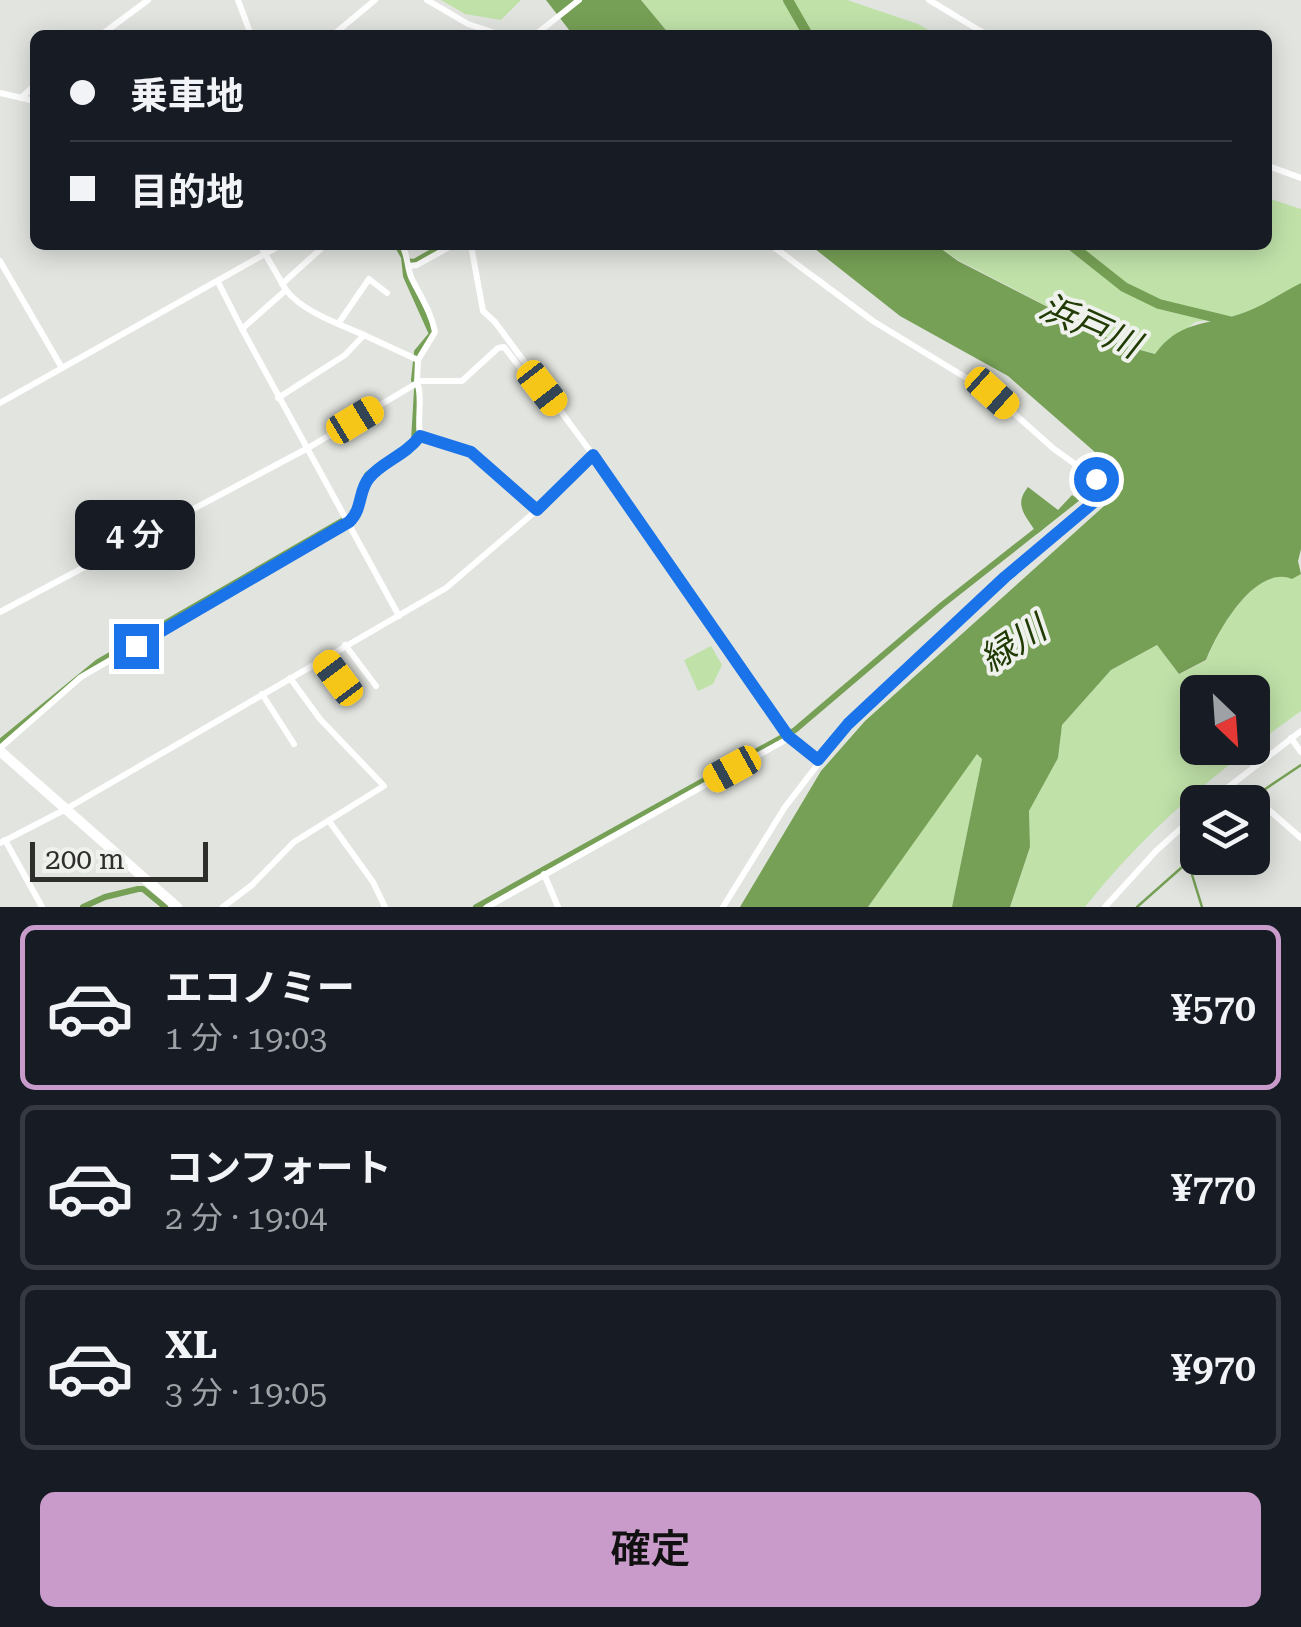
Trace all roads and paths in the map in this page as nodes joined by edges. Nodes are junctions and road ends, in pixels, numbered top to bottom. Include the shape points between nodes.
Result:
1 (148, 0) edge
2 (238, 0) edge
3 (375, 0) edge
4 (427, 0) edge
5 (579, 0) edge
6 (930, 0) edge
7 (108, 30) edge
8 (250, 30) edge
9 (339, 30) edge
10 (485, 30) edge
11 (541, 30) edge
12 (979, 30) edge
13 (30, 90) edge
14 (0, 93) edge
15 (22, 98) junction
16 (30, 100) edge
17 (1272, 167) edge
18 (1301, 178) edge
19 (263, 250) edge
20 (274, 250) edge
21 (320, 250) edge
22 (404, 250) edge
23 (444, 250) edge
24 (472, 250) edge
25 (778, 250) edge
26 (266, 256) junction
27 (0, 261) edge
28 (408, 263) junction
29 (218, 282) junction
30 (284, 287) junction
31 (383, 292) dead end
32 (338, 324) junction
33 (242, 328) junction
34 (364, 335) junction
35 (416, 360) junction
36 (526, 367) junction
37 (62, 368) junction
38 (418, 382) junction
39 (278, 398) junction
40 (0, 403) edge
41 (420, 436) junction
42 (308, 448) junction
43 (593, 455) junction
44 (537, 510) junction
45 (348, 519) junction
46 (0, 612) edge
47 (399, 616) junction
48 (346, 645) junction
49 (323, 658) junction
50 (290, 678) junction
51 (376, 686) dead end
52 (262, 694) junction
53 (358, 696) dead end
54 (1301, 731) edge
55 (788, 735) junction
56 (1291, 738) junction
57 (294, 744) dead end
58 (0, 750) edge
59 (1301, 752) edge
60 (818, 760) junction
61 (1231, 785) edge
62 (66, 809) junction
63 (1270, 814) edge
64 (329, 821) junction
65 (1180, 829) edge
66 (1301, 838) edge
67 (2, 842) edge
68 (544, 874) junction
69 (42, 907) edge
70 (177, 907) edge
71 (224, 907) edge
72 (385, 907) edge
73 (486, 907) edge
74 (558, 907) edge
75 (723, 907) edge
76 (1105, 907) edge

1 - 7 street
2 - 8 street
3 - 9 street
4 - 10 street
5 - 11 street
6 - 12 street
13 - 15 street
14 - 15 street
15 - 16 street
17 - 18 street
19 - 26 street
20 - 26 street
21 - 30 street
22 - 28 street
23 - 28 street via 416,266
24 - 36 street via 483,311
25 - 60 street via 873,321 992,393 1100,487 1094,502 1003,579
26 - 29 street
26 - 30 street
27 - 37 street
28 - 35 street via 435,332
29 - 33 street
29 - 37 street
30 - 32 street
30 - 33 street
31 - 32 street via 369,280
32 - 34 street
33 - 39 street
34 - 35 street
34 - 39 street
35 - 38 street
36 - 38 street via 504,347 462,381
36 - 43 street
37 - 40 street
38 - 41 street
38 - 42 street
39 - 42 street
41 - 44 street via 471,452
41 - 45 street via 367,479 356,515
42 - 45 street
42 - 46 street
43 - 44 street
43 - 55 street
44 - 47 street via 446,588
45 - 47 street
45 - 58 street via 82,677
47 - 48 street
48 - 49 street
48 - 51 street
49 - 50 street
49 - 53 street via 353,699
50 - 52 street
50 - 64 street via 384,786
52 - 57 street
52 - 62 street
54 - 56 street
55 - 60 street
55 - 68 street
56 - 59 street
56 - 61 street
58 - 62 highway
60 - 75 street
62 - 67 street
62 - 70 highway
63 - 66 street
64 - 71 street via 288,846
64 - 72 street
65 - 76 street
67 - 69 street
68 - 73 street
68 - 74 street

